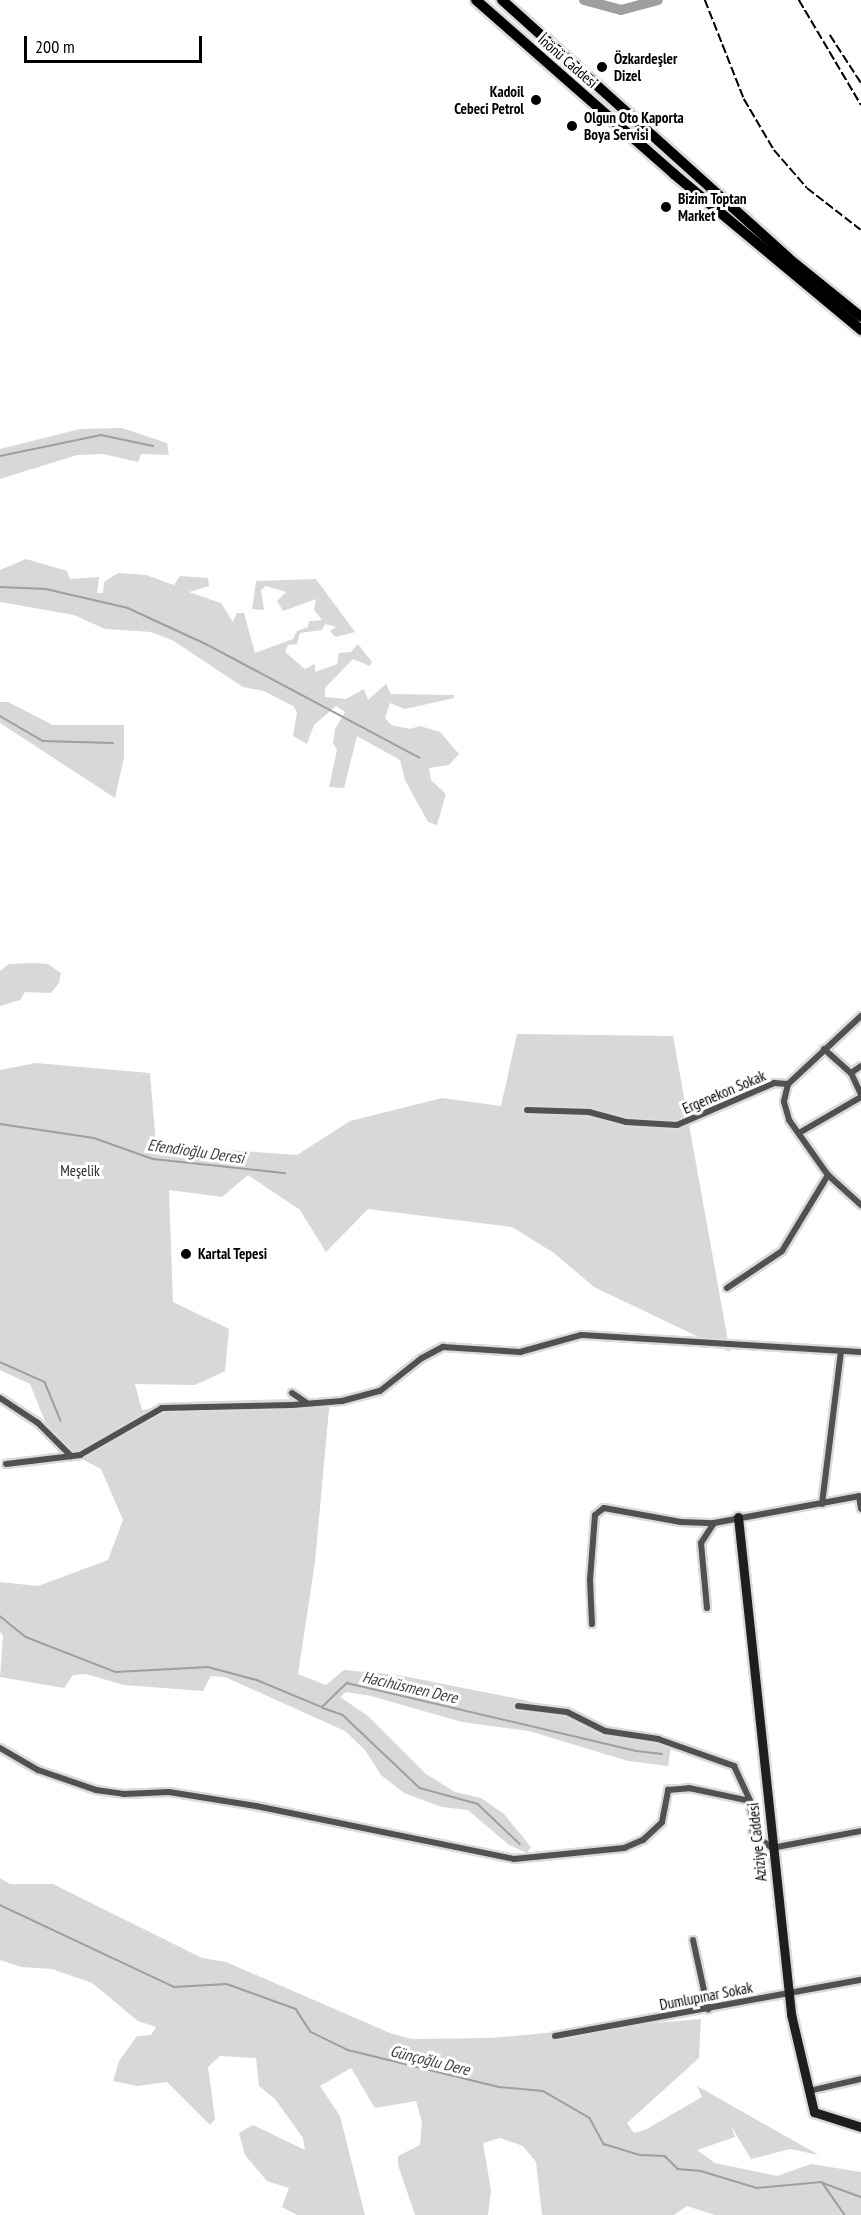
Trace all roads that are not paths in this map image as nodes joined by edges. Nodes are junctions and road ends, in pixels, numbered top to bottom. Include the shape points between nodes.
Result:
1 (477, 0) edge
2 (503, 0) edge
3 (861, 317) edge
4 (861, 330) edge
5 (861, 1016) edge
6 (824, 1049) junction
7 (861, 1066) edge
8 (851, 1072) junction
9 (788, 1084) junction
10 (861, 1096) edge
11 (527, 1110) dead end
12 (799, 1133) junction
13 (828, 1175) junction
14 (861, 1205) edge
15 (727, 1288) dead end
16 (841, 1351) junction
17 (861, 1352) edge
18 (292, 1393) dead end
19 (0, 1398) edge
20 (308, 1403) junction
21 (72, 1456) junction
22 (6, 1464) dead end
23 (822, 1504) junction
24 (861, 1509) edge
25 (738, 1517) junction
26 (714, 1524) junction
27 (707, 1608) dead end
28 (592, 1624) dead end
29 (518, 1707) dead end
30 (0, 1748) edge
31 (750, 1801) junction
32 (861, 1831) edge
33 (772, 1848) junction
34 (693, 1940) dead end
35 (861, 1980) edge
36 (787, 1992) junction
37 (708, 2009) junction
38 (555, 2036) dead end
39 (861, 2079) edge
40 (808, 2091) junction
41 (861, 2127) edge

1 - 4 main road, İnönü Caddesi via 674,174
2 - 3 main road, İnönü Caddesi via 778,249
5 - 6 street
6 - 8 street
6 - 9 street
7 - 8 street
8 - 10 street
9 - 11 street, Ergenekon Sokak via 774,1083 677,1125 626,1122 589,1112
9 - 12 street via 784,1102 789,1120
10 - 12 street
12 - 13 street
13 - 14 street
13 - 15 street via 782,1251
16 - 17 street
16 - 20 street via 581,1335 520,1352 443,1347 422,1358 380,1391 342,1401
16 - 23 street
18 - 20 street
19 - 21 street via 38,1423
20 - 21 street via 162,1408
21 - 22 street
23 - 24 street via 859,1496
23 - 25 street
25 - 26 street
25 - 33 street, Aziziye Caddesi
26 - 27 street via 701,1543
26 - 28 street via 604,1508 595,1515 590,1580
29 - 31 street via 567,1712 606,1731 658,1739 734,1766
30 - 31 street via 38,1770 96,1790 124,1794 169,1792 256,1806 514,1859 624,1848 643,1840 662,1822 668,1790 689,1788
31 - 33 street via 753,1834 756,1840
32 - 33 street
33 - 36 street, Aziziye Caddesi
34 - 37 street
35 - 36 street, Dumlupınar Sokak
36 - 37 street, Dumlupınar Sokak
36 - 40 street, Aziziye Caddesi
37 - 38 street, Dumlupınar Sokak
39 - 40 street
40 - 41 street, Aziziye Caddesi via 814,2112

